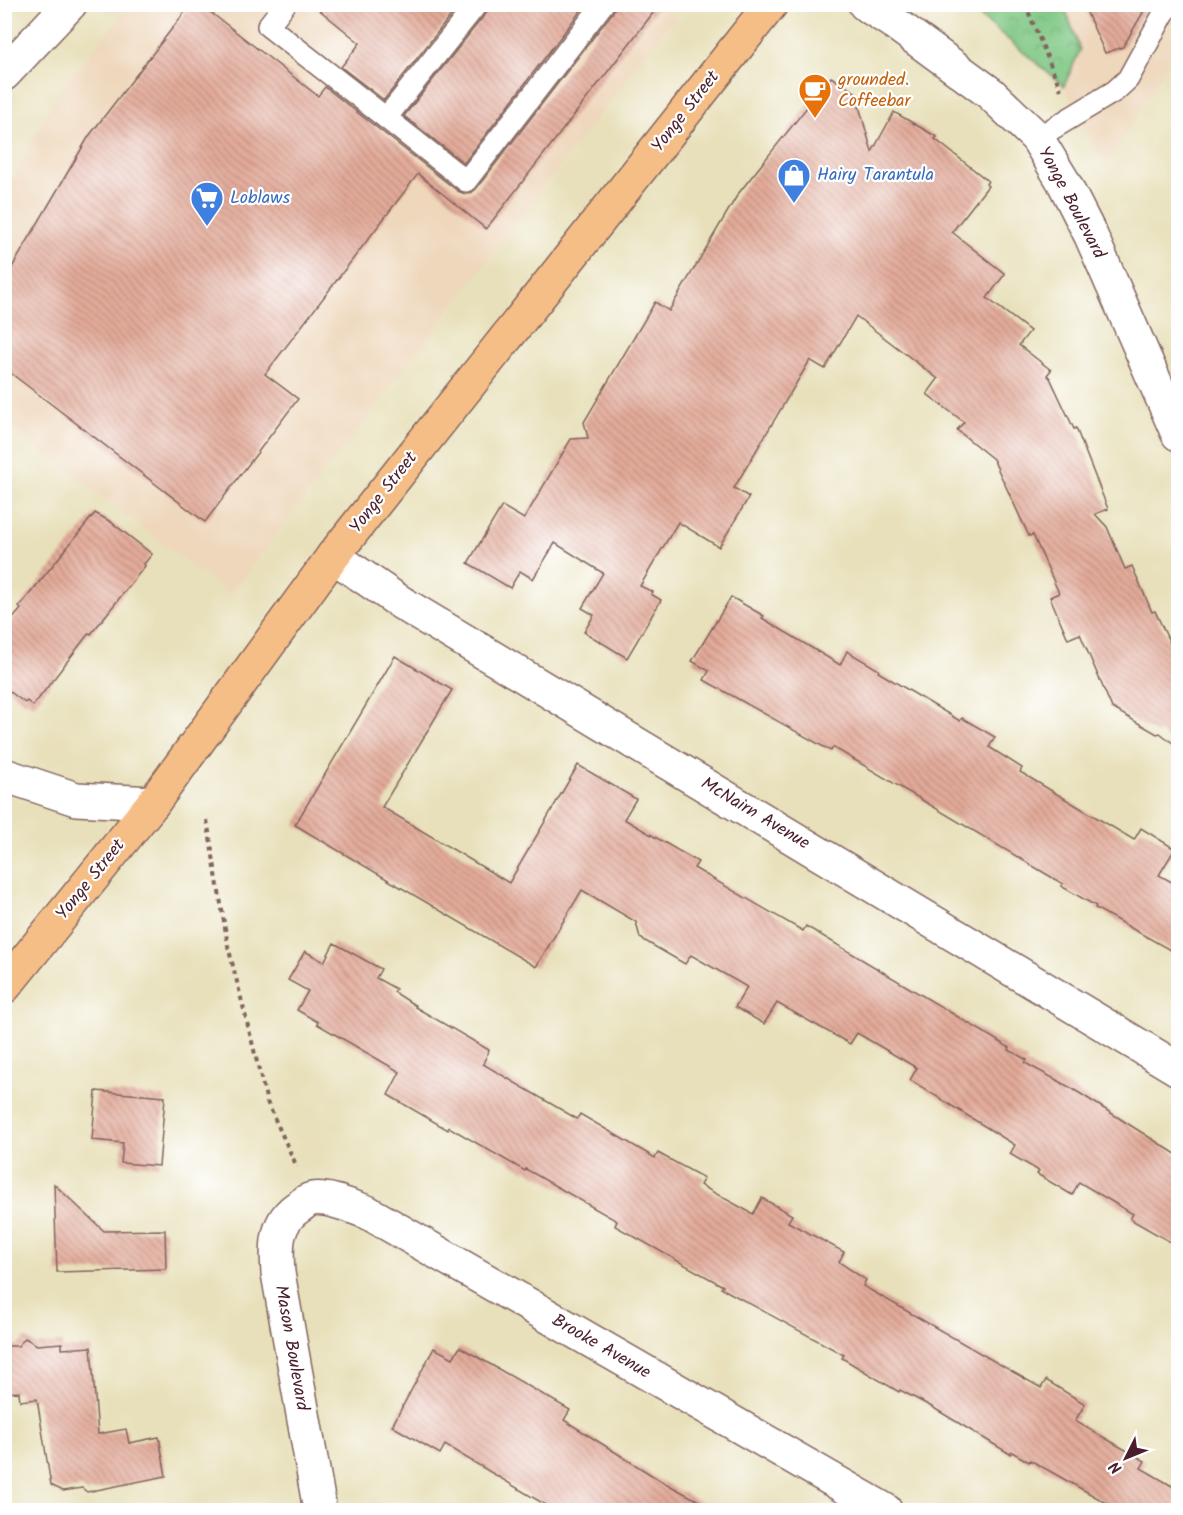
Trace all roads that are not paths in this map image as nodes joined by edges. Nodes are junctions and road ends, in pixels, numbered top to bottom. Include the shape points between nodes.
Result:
1 (70, 4) edge
2 (285, 4) edge
3 (477, 4) edge
4 (603, 4) edge
5 (771, 4) edge
6 (865, 4) edge
7 (1169, 4) edge
8 (4, 74) edge
9 (386, 118) junction
10 (1036, 138) junction
11 (1179, 434) edge
12 (333, 556) junction
13 (4, 775) edge
14 (38, 786) junction
15 (4, 801) edge
16 (153, 804) junction
17 (4, 987) edge
18 (1179, 1069) edge
19 (311, 1199) joint
20 (320, 1510) edge
21 (885, 1510) edge

1 - 8 street
2 - 9 lane via 268,26
3 - 9 lane
4 - 9 lane via 466,181
5 - 12 main road, Yonge Street
6 - 10 street, Yonge Boulevard via 990,93
7 - 10 lane via 1128,79 1115,91
10 - 11 street, Yonge Boulevard via 1091,236
12 - 16 main road, Yonge Street
12 - 18 street, McNairn Avenue via 400,602
13 - 14 street
14 - 15 street
14 - 16 street via 76,799
16 - 17 main road, Yonge Street
19 - 20 street, Mason Boulevard via 292,1210 278,1231 276,1251
19 - 21 street, Brooke Avenue via 334,1201 367,1212

